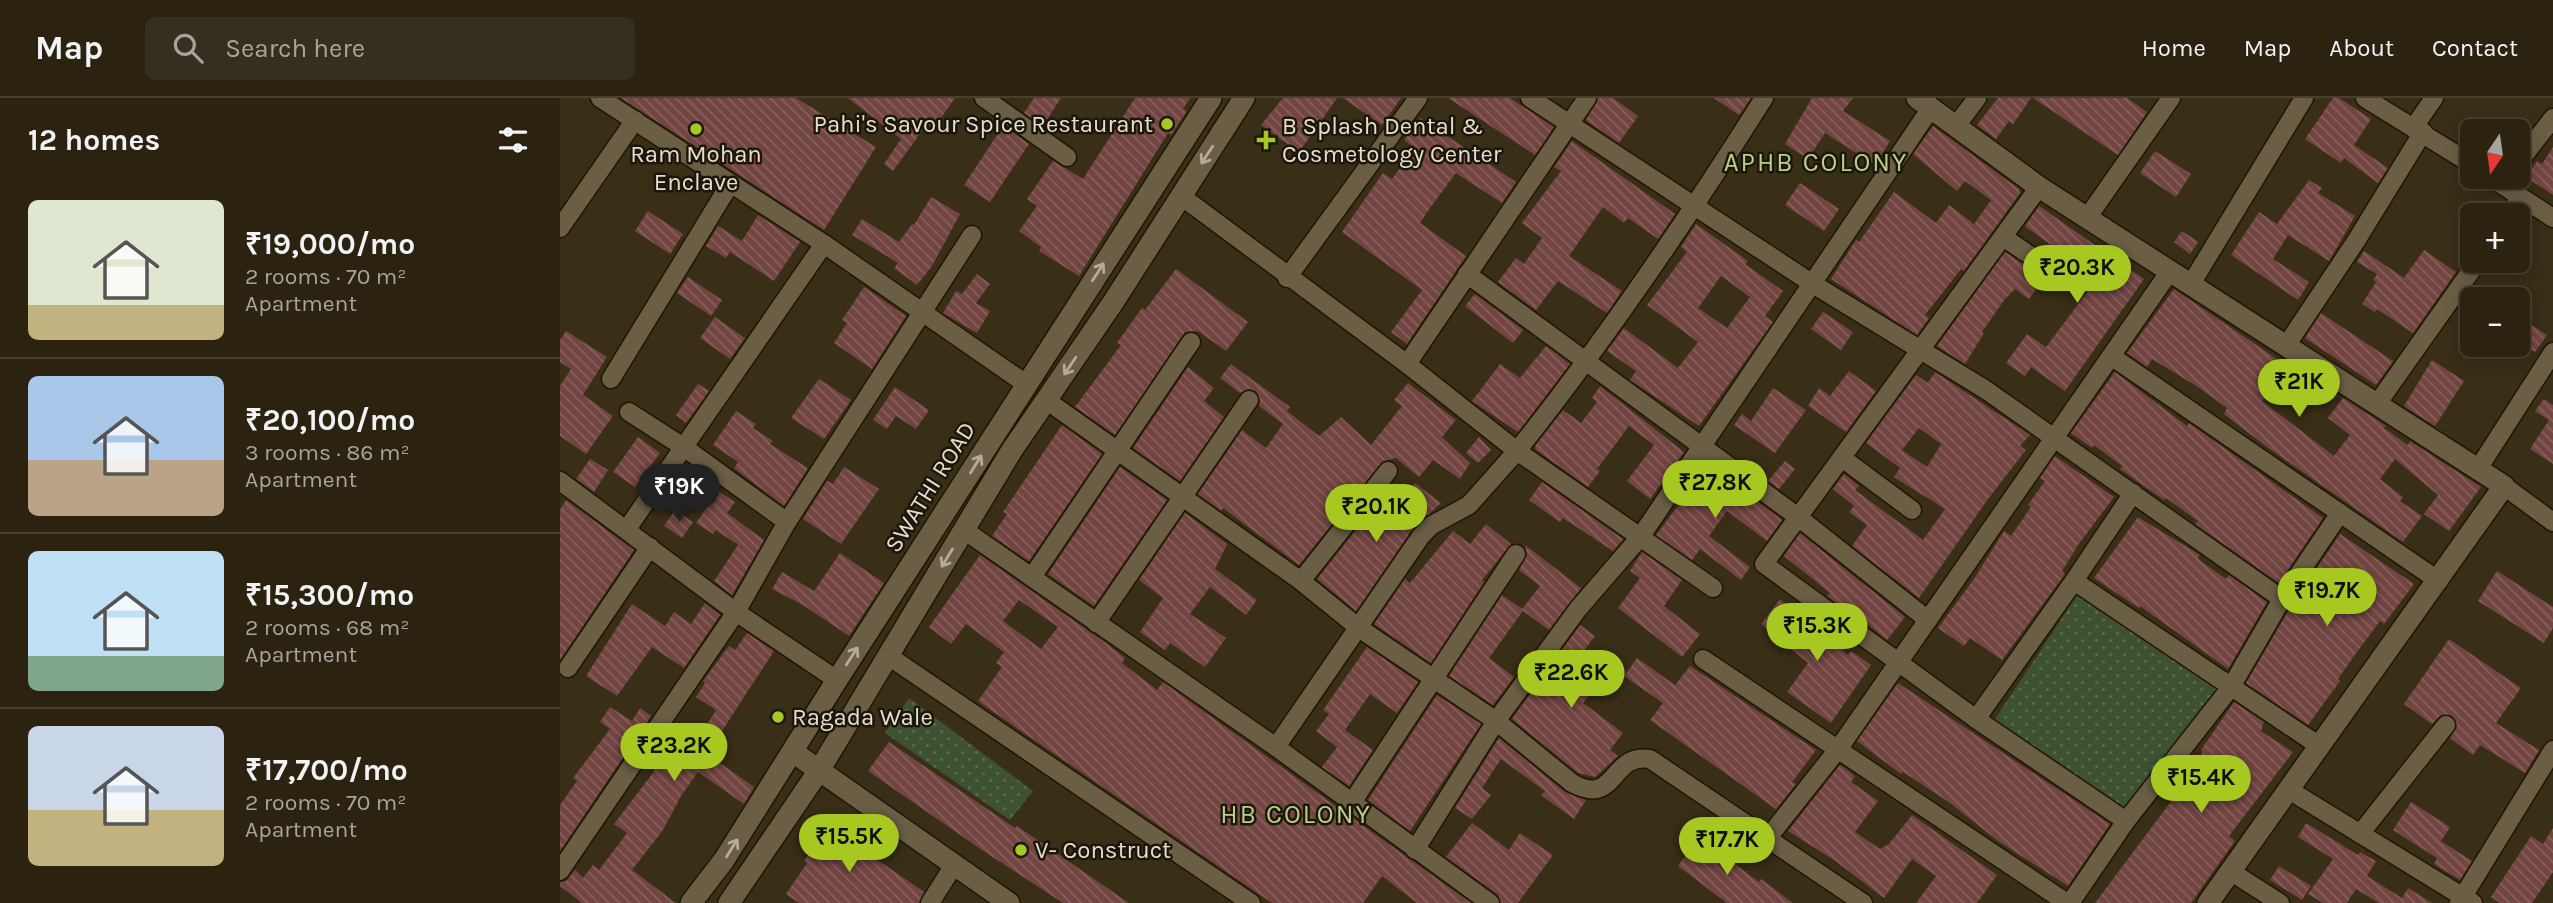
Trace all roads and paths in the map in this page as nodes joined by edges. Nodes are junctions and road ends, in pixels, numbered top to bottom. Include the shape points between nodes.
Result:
1 (600, 98) edge
2 (984, 98) edge
3 (1211, 98) edge
4 (1244, 98) edge
5 (1418, 98) edge
6 (1530, 98) edge
7 (1587, 98) edge
8 (1764, 98) edge
9 (1977, 98) edge
10 (2171, 98) edge
11 (2304, 98) edge
12 (2365, 98) edge
13 (2434, 98) edge
14 (1924, 103) edge
15 (2553, 118) edge
16 (635, 120) junction
17 (1569, 124) junction
18 (1956, 126) junction
19 (2418, 130) junction
20 (2530, 148) edge
21 (1067, 157) dead end
22 (2460, 157) edge
23 (730, 184) junction
24 (2039, 187) junction
25 (2510, 189) edge
26 (1181, 196) junction
27 (2520, 198) junction
28 (2516, 203) edge
29 (1695, 208) junction
30 (2087, 218) junction
31 (2553, 218) edge
32 (560, 228) edge
33 (972, 235) dead end
34 (2003, 237) junction
35 (824, 244) junction
36 (2170, 271) junction
37 (2470, 273) edge
38 (1467, 274) junction
39 (1287, 278) junction
40 (2065, 279) dead end
41 (1813, 284) junction
42 (2191, 284) junction
43 (922, 310) junction
44 (1191, 342) dead end
45 (2286, 346) junction
46 (1920, 351) junction
47 (2553, 352) edge
48 (2111, 356) junction
49 (1587, 362) junction
50 (1407, 364) junction
51 (1018, 378) junction
52 (611, 379) dead end
53 (1046, 400) junction
54 (1249, 400) dead end
55 (2378, 404) junction
56 (629, 412) dead end
57 (2055, 438) junction
58 (1703, 446) junction
59 (685, 447) junction
60 (1117, 449) junction
61 (1517, 451) junction
62 (1842, 457) junction
63 (2478, 470) junction
64 (1388, 471) dead end
65 (562, 486) edge
66 (2504, 486) junction
67 (2133, 493) junction
68 (1182, 496) junction
69 (1913, 510) dead end
70 (2340, 513) junction
71 (1798, 517) junction
72 (787, 522) junction
73 (2553, 522) edge
74 (627, 529) junction
75 (964, 530) junction
76 (1641, 537) junction
77 (650, 547) junction
78 (1516, 554) dead end
79 (1032, 577) junction
80 (1301, 581) junction
81 (2439, 581) junction
82 (2074, 582) junction
83 (1713, 588) dead end
84 (2281, 599) junction
85 (736, 612) junction
86 (1928, 620) junction
87 (1096, 623) junction
88 (1359, 628) junction
89 (890, 657) junction
90 (1703, 659) dead end
91 (1899, 662) junction
92 (568, 668) dead end
93 (1433, 676) junction
94 (837, 680) junction
95 (2231, 687) junction
96 (1976, 719) junction
97 (1496, 721) junction
98 (2446, 725) dead end
99 (2318, 745) junction
100 (1276, 747) junction
101 (1839, 748) junction
102 (2553, 750) edge
103 (793, 752) junction
104 (820, 769) junction
105 (2289, 790) junction
106 (1351, 804) junction
107 (2126, 821) junction
108 (2360, 834) junction
109 (1768, 838) junction
110 (1415, 849) junction
111 (954, 865) junction
112 (560, 871) edge
113 (2230, 871) junction
114 (2465, 901) edge
115 (691, 903) edge
116 (729, 903) edge
117 (930, 903) edge
118 (1009, 903) edge
119 (1251, 903) edge
120 (1490, 903) edge
121 (1863, 903) edge
122 (2069, 903) edge
123 (2208, 903) edge
124 (2280, 903) edge

1 - 16 street
2 - 21 street
51 -> 3 street, SWATHI ROAD
4 -> 26 street, SWATHI ROAD
5 - 39 street
6 - 17 street
7 - 17 street
8 - 29 street
9 - 18 street
10 - 30 street
11 - 42 street
12 - 19 street
13 - 19 street
14 - 18 street
14 - 41 street
15 - 20 street
16 - 23 street
16 - 32 street
17 - 29 street
17 - 38 street
18 - 24 street
19 - 22 street
19 - 45 street via 2356,241
23 - 35 street
23 - 52 street
24 - 30 street
24 - 34 street
25 - 27 street
26 - 39 street
26 -> 53 street, SWATHI ROAD
27 - 28 street
27 - 31 street
29 - 41 street
29 - 49 street
30 - 36 street
33 - 43 street
34 - 40 street
34 - 46 street
35 - 43 street
35 - 59 street
36 - 42 street
36 - 48 street
37 - 55 street
38 - 49 street
38 - 50 street
39 - 50 street
41 - 46 street
41 - 58 street
42 - 45 street
43 - 51 street
43 - 72 street
44 - 60 street
45 - 55 street
46 - 57 street
46 - 62 street
47 - 63 street
48 - 57 street
48 - 70 street
49 - 58 street
49 - 61 street
50 - 61 street
94 -> 51 street, SWATHI ROAD
53 - 60 street
53 - 75 street, SWATHI ROAD
54 - 68 street
55 - 63 street
56 - 59 street
57 - 67 street
57 - 86 street
58 - 71 street
58 - 76 street
59 - 72 street
59 - 74 street
60 - 68 street
60 - 79 street
61 - 76 street
61 - 88 street via 1469,505 1421,536
62 - 69 street
62 - 71 street
63 - 66 street
64 - 80 street
65 - 74 street
66 - 73 street
66 - 81 street
67 - 82 street
67 - 84 street
68 - 80 street
68 - 87 street
70 - 81 street
70 - 84 street
71 - 86 street
71 - 91 street via 1764,564
72 - 85 street
74 - 77 street
75 - 79 street
75 -> 89 street, SWATHI ROAD
76 - 83 street
76 - 97 street via 1578,609
77 - 85 street
77 - 92 street
78 - 93 street
79 - 87 street
80 - 88 street
81 - 99 street
82 - 95 street
82 - 96 street
84 - 95 street
85 - 94 street
85 - 112 street
86 - 91 street
87 - 100 street
88 - 93 street
88 - 100 street
89 - 104 street, SWATHI ROAD
89 - 119 street
90 - 101 street
91 - 96 street
91 - 101 street
93 - 97 street
93 - 106 street
94 - 103 street, SWATHI ROAD
95 - 99 street
95 - 107 street
96 - 107 street
97 - 109 street via 1584,790 1605,786 1629,761 1650,759
97 - 110 street
98 - 108 street
99 - 105 street
100 - 106 street
101 - 109 street
101 - 122 street
102 - 114 street
103 - 104 street
115 -> 103 street, SWATHI ROAD
104 - 111 street
104 - 116 street, SWATHI ROAD
105 - 108 street
105 - 113 street
106 - 110 street
107 - 122 street
108 - 114 street
109 - 121 street
110 - 120 street
111 - 117 street
111 - 118 street
113 - 123 street
113 - 124 street

